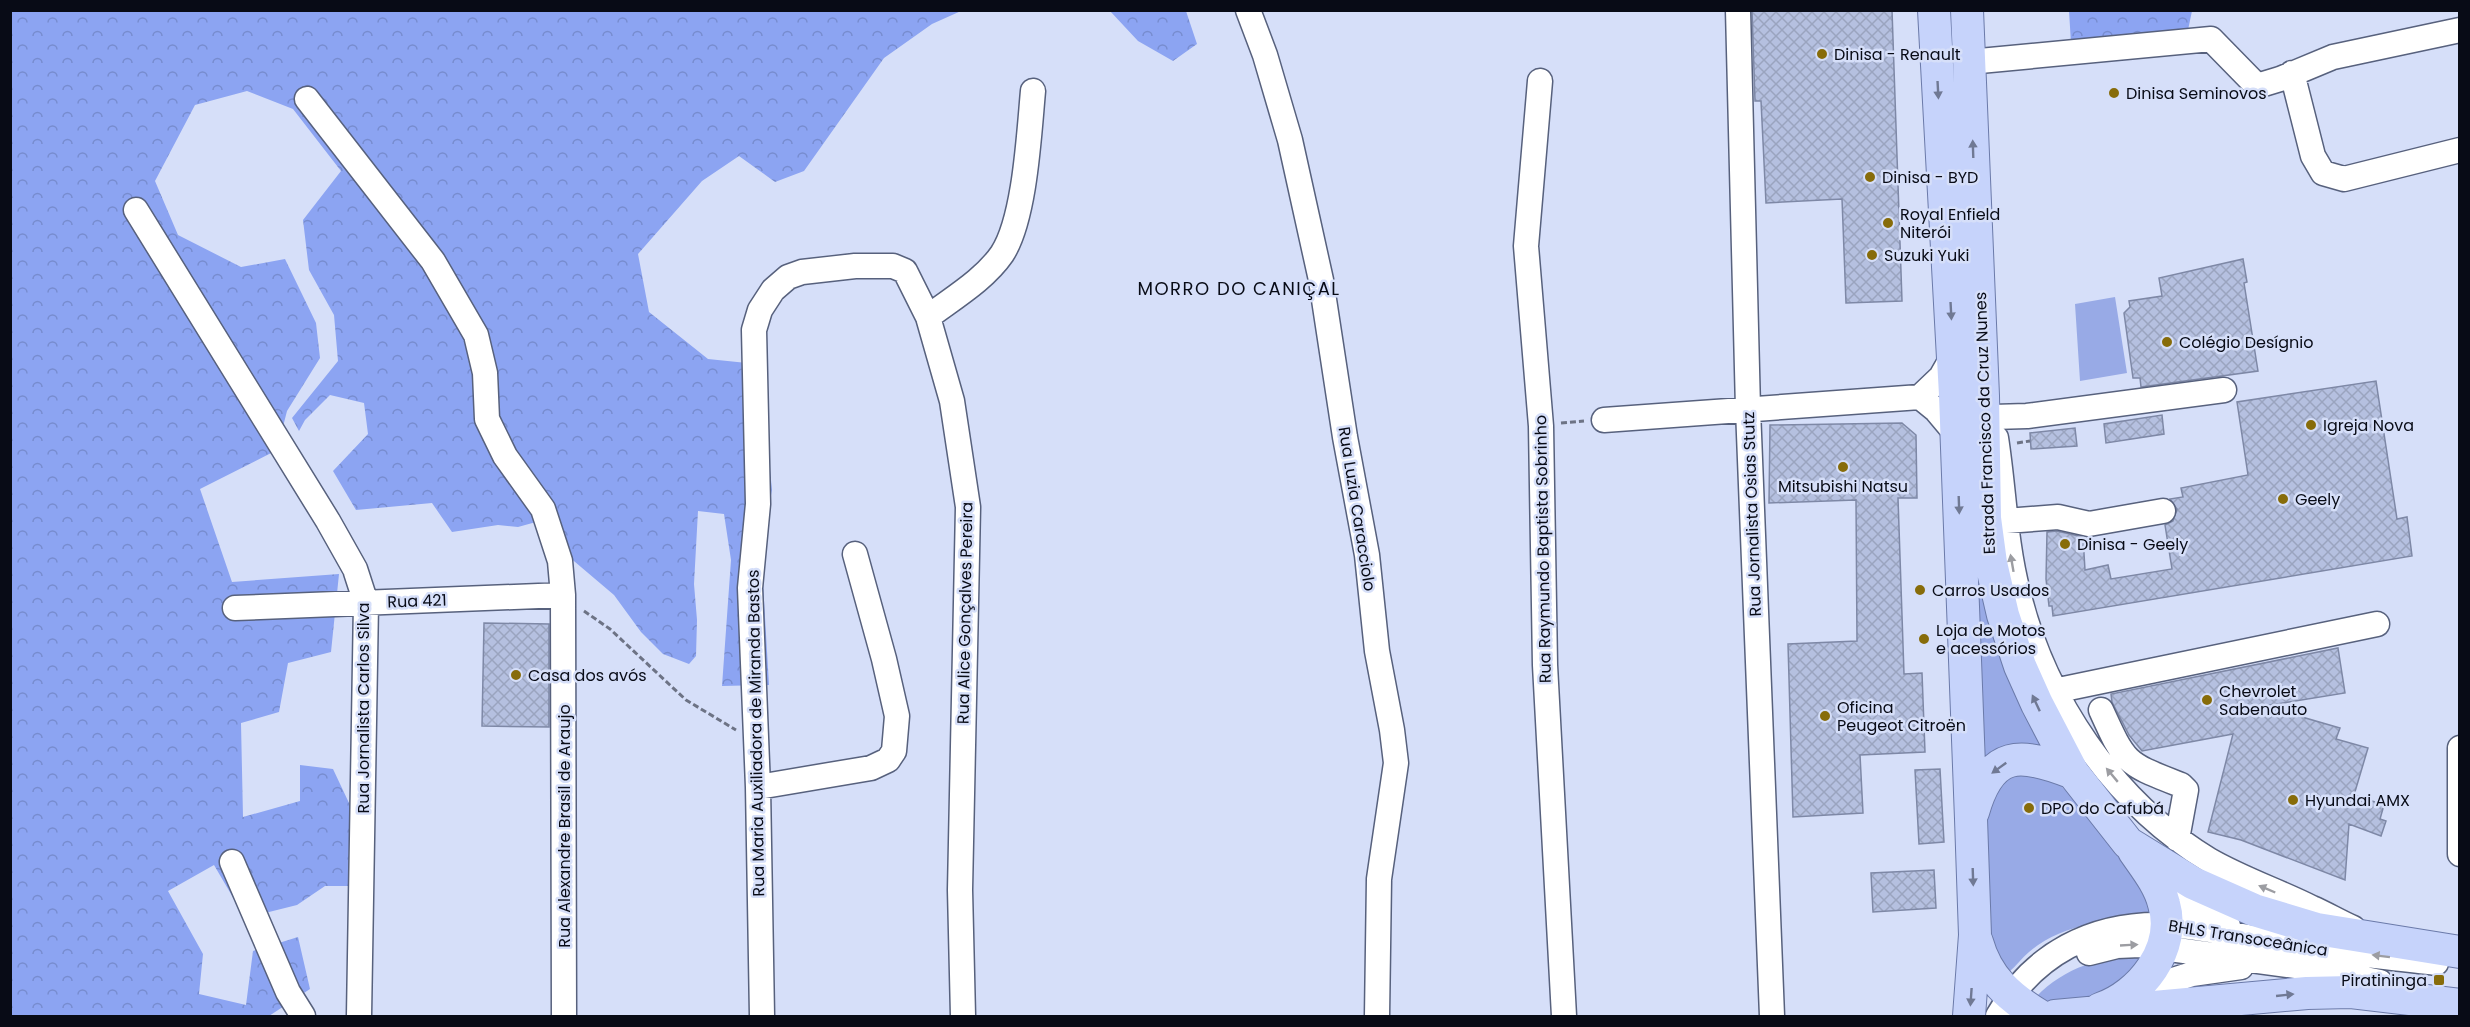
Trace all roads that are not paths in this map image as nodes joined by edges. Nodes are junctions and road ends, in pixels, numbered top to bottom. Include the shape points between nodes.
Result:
1 (1248, 10) edge
2 (1738, 10) edge
3 (1934, 10) edge
4 (1967, 10) edge
5 (2460, 30) edge
6 (1969, 62) junction
7 (2292, 73) junction
8 (1540, 81) dead end
9 (1033, 91) dead end
10 (307, 99) dead end
11 (2460, 150) edge
12 (136, 210) dead end
13 (855, 266) joint
14 (928, 317) junction
15 (1953, 356) junction
16 (2224, 390) dead end
17 (1920, 398) junction
18 (1988, 407) junction
19 (1748, 409) junction
20 (1604, 420) road end
21 (1957, 435) junction
22 (2163, 511) dead end
23 (2006, 521) junction
24 (855, 554) dead end
25 (564, 595) junction
26 (366, 603) junction
27 (235, 608) dead end
28 (2377, 624) dead end
29 (2054, 691) junction
30 (2101, 710) dead end
31 (2071, 720) junction
32 (2460, 748) edge
33 (2072, 770) junction
34 (758, 787) junction
35 (1971, 819) junction
36 (2177, 839) junction
37 (2128, 843) junction
38 (2460, 854) edge
39 (232, 862) dead end
40 (2152, 878) junction
41 (1975, 935) junction
42 (2164, 936) junction
43 (2371, 937) junction
44 (2459, 952) edge
45 (2288, 955) junction
46 (2460, 993) edge
47 (2130, 994) junction
48 (2460, 1005) edge
49 (2399, 1007) edge
50 (2016, 1010) edge
51 (2194, 1011) edge
52 (2088, 1013) junction
53 (303, 1017) edge
54 (359, 1017) edge
55 (564, 1017) edge
56 (762, 1017) edge
57 (963, 1017) edge
58 (1377, 1017) edge
59 (1563, 1017) edge
60 (1772, 1017) edge
61 (1969, 1017) edge
62 (2055, 1017) edge

1 - 58 street, Rua Luzia Caracciolo via 1290,140 1321,280 1392,730 1396,763 1379,879
2 - 19 street, Rua Jornalista Osias Stutz
3 -> 15 main road, Estrada Francisco da Cruz Nunes
4 - 6 main road, Estrada Francisco da Cruz Nunes
5 - 7 street via 2333,57
6 - 7 street via 2211,39 2257,86
18 -> 6 main road, Estrada Francisco da Cruz Nunes
7 - 11 street via 2313,156 2323,173 2344,179
8 - 59 street, Rua Raymundo Baptista Sobrinho via 1526,246 1542,426 1545,665
9 - 14 street via 1025,170 1013,230 1002,254 980,278
10 - 25 street, Rua Alexandre Brasil de Araujo via 433,261 476,335 485,373 487,419 505,456 543,509 560,561
12 - 26 street, Rua Jornalista Carlos Silva via 328,521 355,569
13 - 14 street, Rua Alice Gonçalves Pereira via 893,266 905,272
13 - 34 street, Rua Maria Auxiliadora de Miranda Bastos via 788,277 772,290 754,330 758,504 750,588
14 - 57 street, Rua Alice Gonçalves Pereira via 952,401 968,507 960,890
15 - 17 street via 1941,377
15 - 21 main road, Estrada Francisco da Cruz Nunes
16 - 18 street via 2027,416
17 - 19 street
17 - 21 street
18 - 23 street
33 -> 18 main road, Estrada Francisco da Cruz Nunes via 2020,666 1990,563 1985,518
19 - 20 street
19 - 60 street, Rua Jornalista Osias Stutz
21 -> 35 main road, Estrada Francisco da Cruz Nunes
22 - 23 street via 2089,524 2058,517
29 -> 23 street via 2038,658 2017,591
24 - 34 street via 897,716 894,751 888,760 871,768
25 - 26 street, Rua 421
25 - 55 street, Rua Alexandre Brasil de Araujo
26 - 27 street, Rua 421
26 - 54 street, Rua Jornalista Carlos Silva
28 - 29 street
29 - 31 street
30 - 36 street via 2120,751 2130,763 2186,790
31 - 33 main road
36 -> 31 street via 2111,775
32 - 38 street
33 -> 35 main road via 2043,760 2010,761 1984,782
33 - 37 main road, Estrada Francisco da Cruz Nunes
34 - 56 street, Rua Maria Auxiliadora de Miranda Bastos
35 -> 41 main road, Estrada Francisco da Cruz Nunes
43 -> 36 street via 2247,880
37 - 40 main road
37 - 43 main road, Estrada Francisco da Cruz Nunes via 2193,883 2254,910 2317,929
39 - 53 street via 288,992
40 - 42 main road via 2165,904
40 - 45 street via 2201,915
41 - 50 main road via 1988,969
41 -> 61 main road
42 - 45 street, BHLS Transoceânica
42 - 47 main road via 2151,971
42 - 50 street, BHLS Transoceânica via 2120,928 2076,941 2039,965
43 - 44 main road, Estrada Francisco da Cruz Nunes
44 -> 45 street, BHLS Transoceânica
45 - 46 street, BHLS Transoceânica via 2310,968
45 - 47 street via 2192,974
47 - 52 main road
48 - 49 main road
51 -> 49 main road via 2307,993 2351,992
51 - 52 main road
52 - 62 main road

